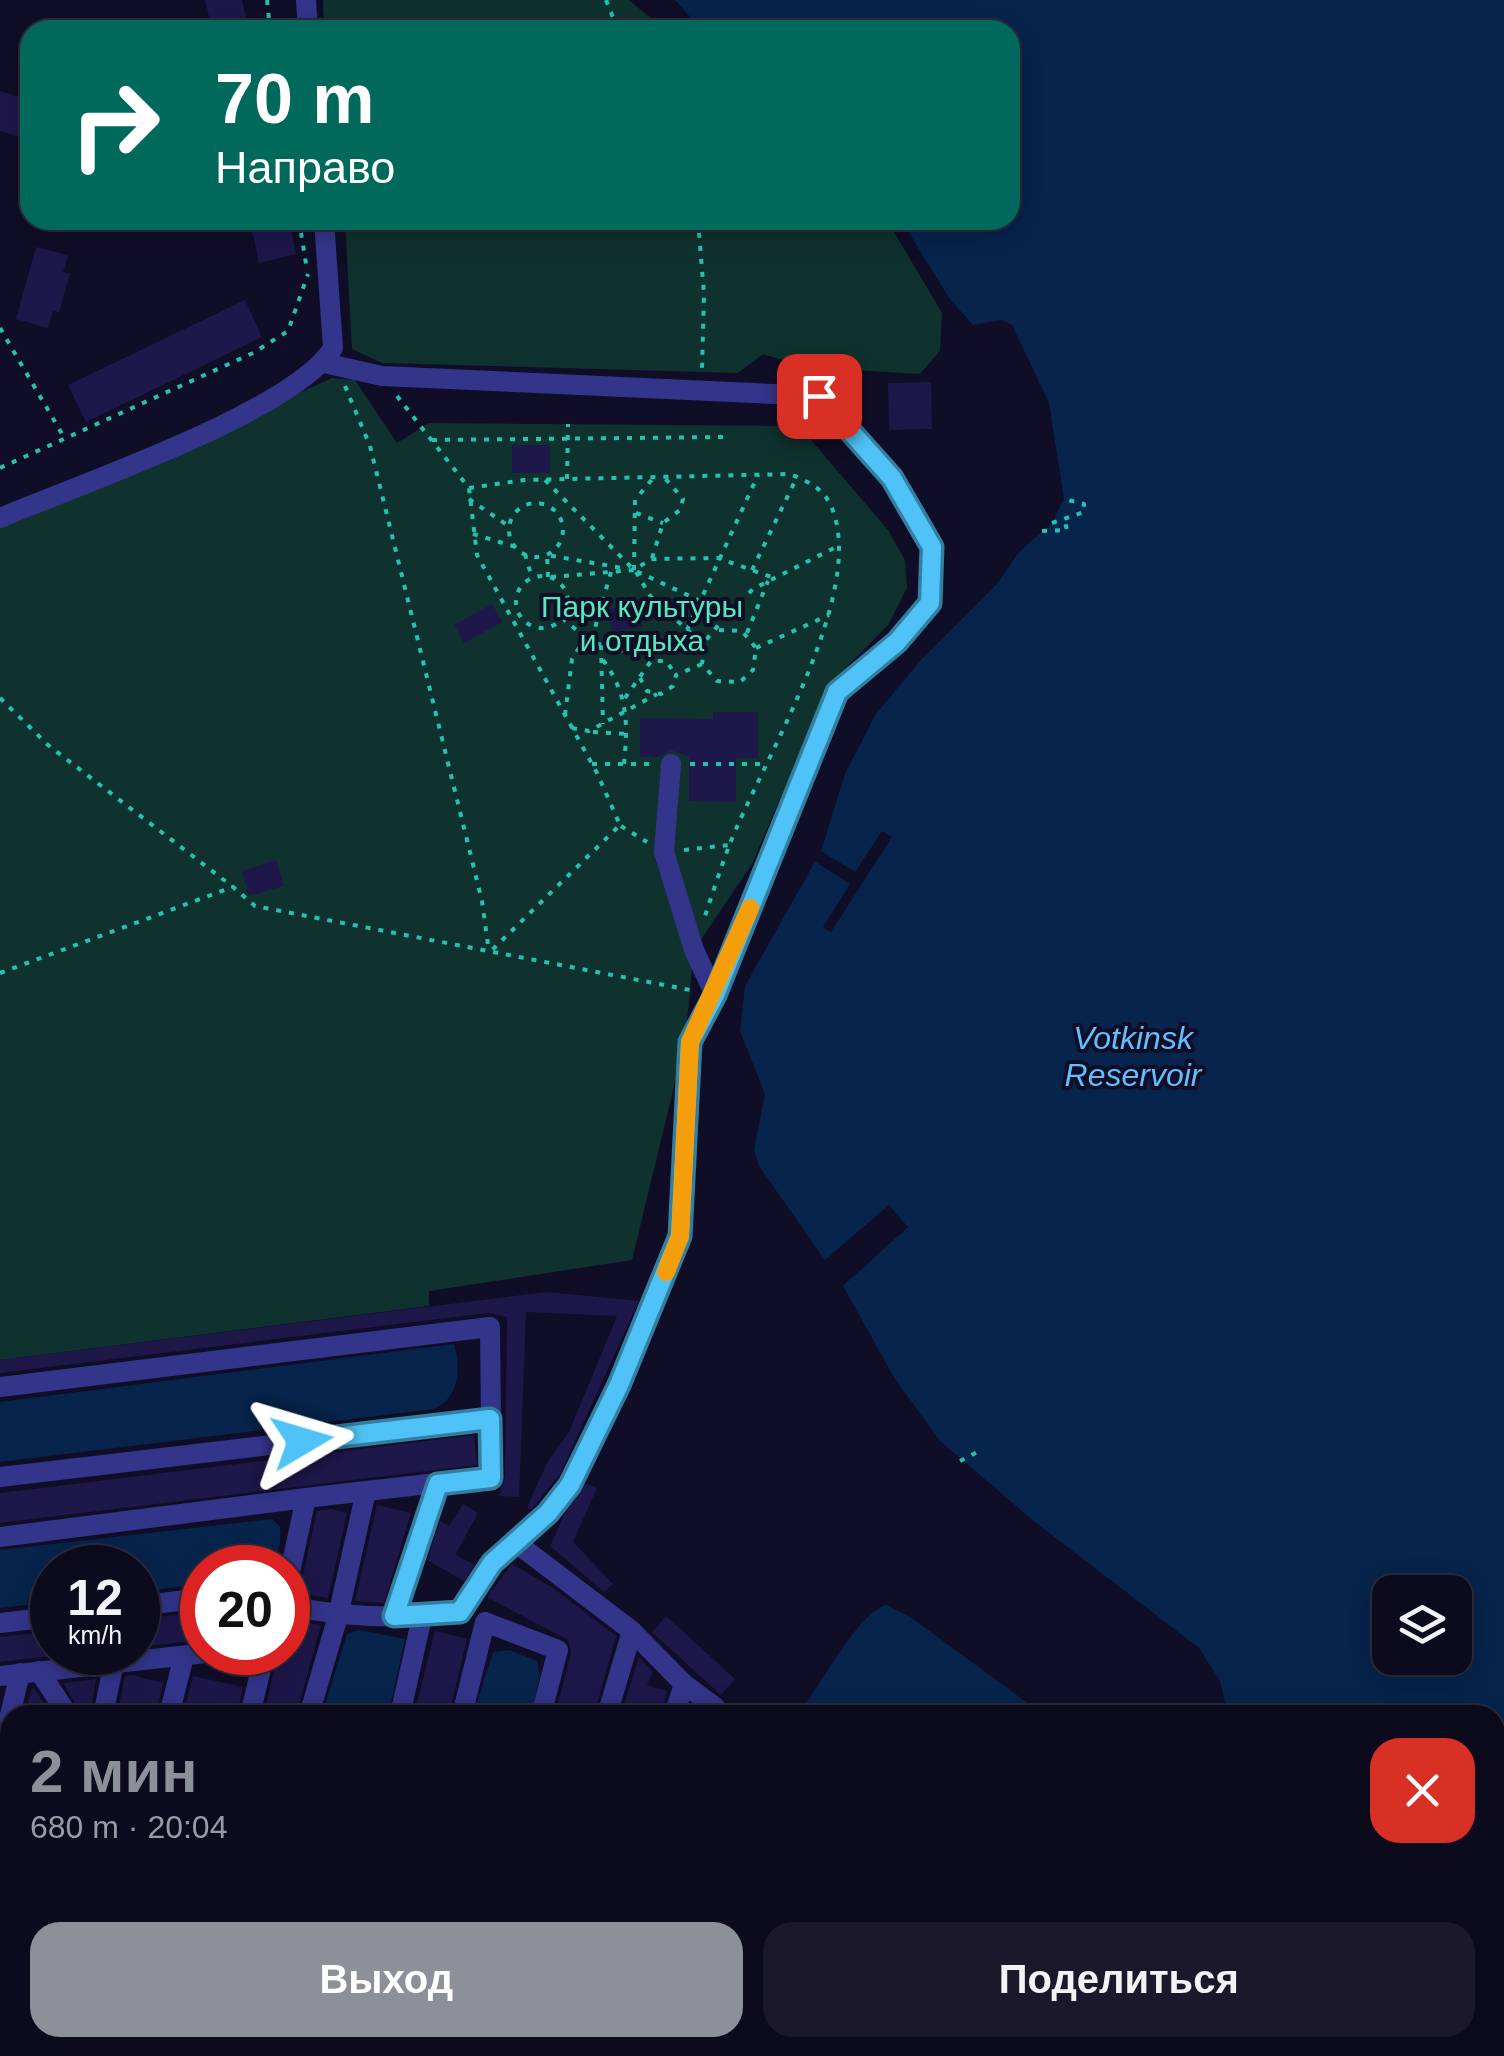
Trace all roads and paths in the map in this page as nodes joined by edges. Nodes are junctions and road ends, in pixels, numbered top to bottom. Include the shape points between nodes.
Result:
1 (301, 230) edge
2 (325, 230) edge
3 (699, 230) edge
4 (0, 328) edge
5 (330, 364) junction
6 (382, 376) junction
7 (698, 391) junction
8 (568, 424) dead end
9 (728, 437) dead end
10 (568, 438) junction
11 (65, 439) junction
12 (432, 440) junction
13 (0, 468) edge
14 (758, 475) junction
15 (654, 477) junction
16 (664, 477) junction
17 (798, 477) junction
18 (567, 479) junction
19 (545, 480) junction
20 (469, 488) junction
21 (469, 499) junction
22 (1064, 499) dead end
23 (567, 502) junction
24 (634, 508) junction
25 (557, 512) junction
26 (0, 518) edge
27 (1064, 519) junction
28 (663, 522) junction
29 (1052, 523) dead end
30 (510, 526) junction
31 (1042, 531) dead end
32 (472, 534) junction
33 (838, 546) junction
34 (516, 547) junction
35 (525, 554) junction
36 (546, 554) junction
37 (718, 558) junction
38 (651, 560) junction
39 (634, 570) junction
40 (752, 570) junction
41 (611, 572) junction
42 (549, 577) junction
43 (532, 578) junction
44 (771, 580) junction
45 (701, 601) junction
46 (728, 614) junction
47 (829, 615) junction
48 (562, 618) junction
49 (687, 630) junction
50 (719, 630) junction
51 (746, 634) junction
52 (591, 642) junction
53 (601, 645) junction
54 (704, 645) junction
55 (756, 648) junction
56 (603, 660) junction
57 (655, 660) junction
58 (702, 664) junction
59 (676, 675) junction
60 (640, 678) junction
61 (658, 694) junction
62 (0, 698) edge
63 (624, 700) junction
64 (627, 714) junction
65 (566, 716) junction
66 (603, 725) junction
67 (572, 728) junction
68 (588, 731) junction
69 (627, 734) junction
70 (624, 764) dead end
71 (671, 764) dead end
72 (234, 887) junction
73 (694, 950) junction
74 (489, 952) junction
75 (0, 972) edge
76 (715, 995) junction
77 (0, 1386) edge
78 (490, 1419) junction
79 (983, 1449) dead end
80 (960, 1461) dead end
81 (0, 1477) edge
82 (438, 1484) junction
83 (366, 1491) junction
84 (306, 1498) junction
85 (0, 1537) edge
86 (515, 1542) junction
87 (296, 1545) edge
88 (310, 1610) edge
89 (460, 1612) junction
90 (338, 1616) junction
91 (394, 1616) junction
92 (422, 1618) junction
93 (30, 1620) edge
94 (485, 1622) junction
95 (0, 1623) edge
96 (632, 1631) junction
97 (180, 1672) edge
98 (20, 1673) edge
99 (111, 1675) edge
100 (260, 1675) edge
101 (684, 1684) junction
102 (13, 1705) edge
103 (57, 1705) edge
104 (105, 1705) edge
105 (172, 1705) edge
106 (252, 1705) edge
107 (313, 1705) edge
108 (402, 1705) edge
109 (464, 1705) edge
110 (544, 1705) edge
111 (610, 1705) edge
112 (677, 1705) edge
113 (712, 1705) edge

1 - 11 path via 308,275 288,331
2 - 5 street
3 - 7 path via 704,294
4 - 11 path
5 - 6 street
5 - 26 street via 266,405
5 - 74 path via 370,446 482,900
6 - 7 street
6 - 12 path
7 - 76 street via 819,396 892,478 932,547 930,603 897,642 837,692
8 - 10 path
9 - 10 path
10 - 12 path
10 - 18 path
11 - 13 path
12 - 20 path
14 - 16 path
14 - 17 path
14 - 37 path
15 - 16 path
15 - 18 path
15 - 24 path via 638,492
16 - 28 path via 683,498 680,510
17 - 33 path via 826,496
17 - 40 path
18 - 19 path
19 - 20 path
19 - 23 path
20 - 21 path
21 - 30 path
21 - 32 path
22 - 27 path via 1084,504 1084,512
23 - 25 path
23 - 39 path
24 - 28 path via 645,520
24 - 39 path
25 - 30 path via 526,505
25 - 36 path via 563,533
27 - 29 path
27 - 31 path via 1068,530
28 - 38 path
30 - 34 path
32 - 34 path
32 - 65 path via 477,555
33 - 44 path
33 - 47 path
34 - 35 path
35 - 36 path
35 - 43 path
36 - 39 path
36 - 42 path
37 - 38 path
37 - 40 path
37 - 45 path
38 - 39 path
39 - 41 path
39 - 45 path
39 - 49 path via 651,598
40 - 44 path
41 - 42 path
41 - 52 path
42 - 43 path
42 - 48 path via 567,594
43 - 48 path via 516,598 522,619 541,628
44 - 46 path
44 - 51 path
45 - 46 path
45 - 49 path
46 - 50 path
47 - 55 path
47 - 73 path via 729,846
48 - 52 path
49 - 54 path
50 - 51 path
50 - 54 path
51 - 55 path
52 - 53 path
52 - 65 path via 574,652
53 - 56 path
53 - 57 path
54 - 58 path
55 - 58 path via 754,670 734,684 717,681
56 - 63 path
56 - 66 path
57 - 59 path via 669,663
57 - 60 path via 645,664
58 - 59 path
59 - 61 path via 671,689
60 - 61 path
60 - 63 path
61 - 64 path
62 - 72 path via 48,745
63 - 64 path
64 - 66 path
64 - 69 path
65 - 67 path
66 - 68 path
67 - 68 path
67 - 74 path via 620,825
68 - 69 path
69 - 70 path
71 - 73 street via 664,852
72 - 74 path via 255,906
72 - 75 path
73 - 76 street
74 - 76 path
76 - 86 street via 690,1042 680,1236 570,1485
77 - 78 street via 490,1328
78 - 81 street
78 - 82 street via 491,1478
79 - 80 path
82 - 83 street
82 - 91 street
83 - 84 street
83 - 90 street
84 - 85 street
84 - 87 street
86 - 89 street via 492,1563
86 - 96 street
88 - 90 street
89 - 92 street
89 - 94 street
90 - 91 street
90 - 107 street
91 - 92 street
92 - 108 street
93 - 95 street
94 - 109 street
94 - 110 street via 558,1650
96 - 101 street
96 - 111 street
97 - 105 street
98 - 102 street
98 - 103 street
99 - 104 street
100 - 106 street
101 - 112 street
101 - 113 street

